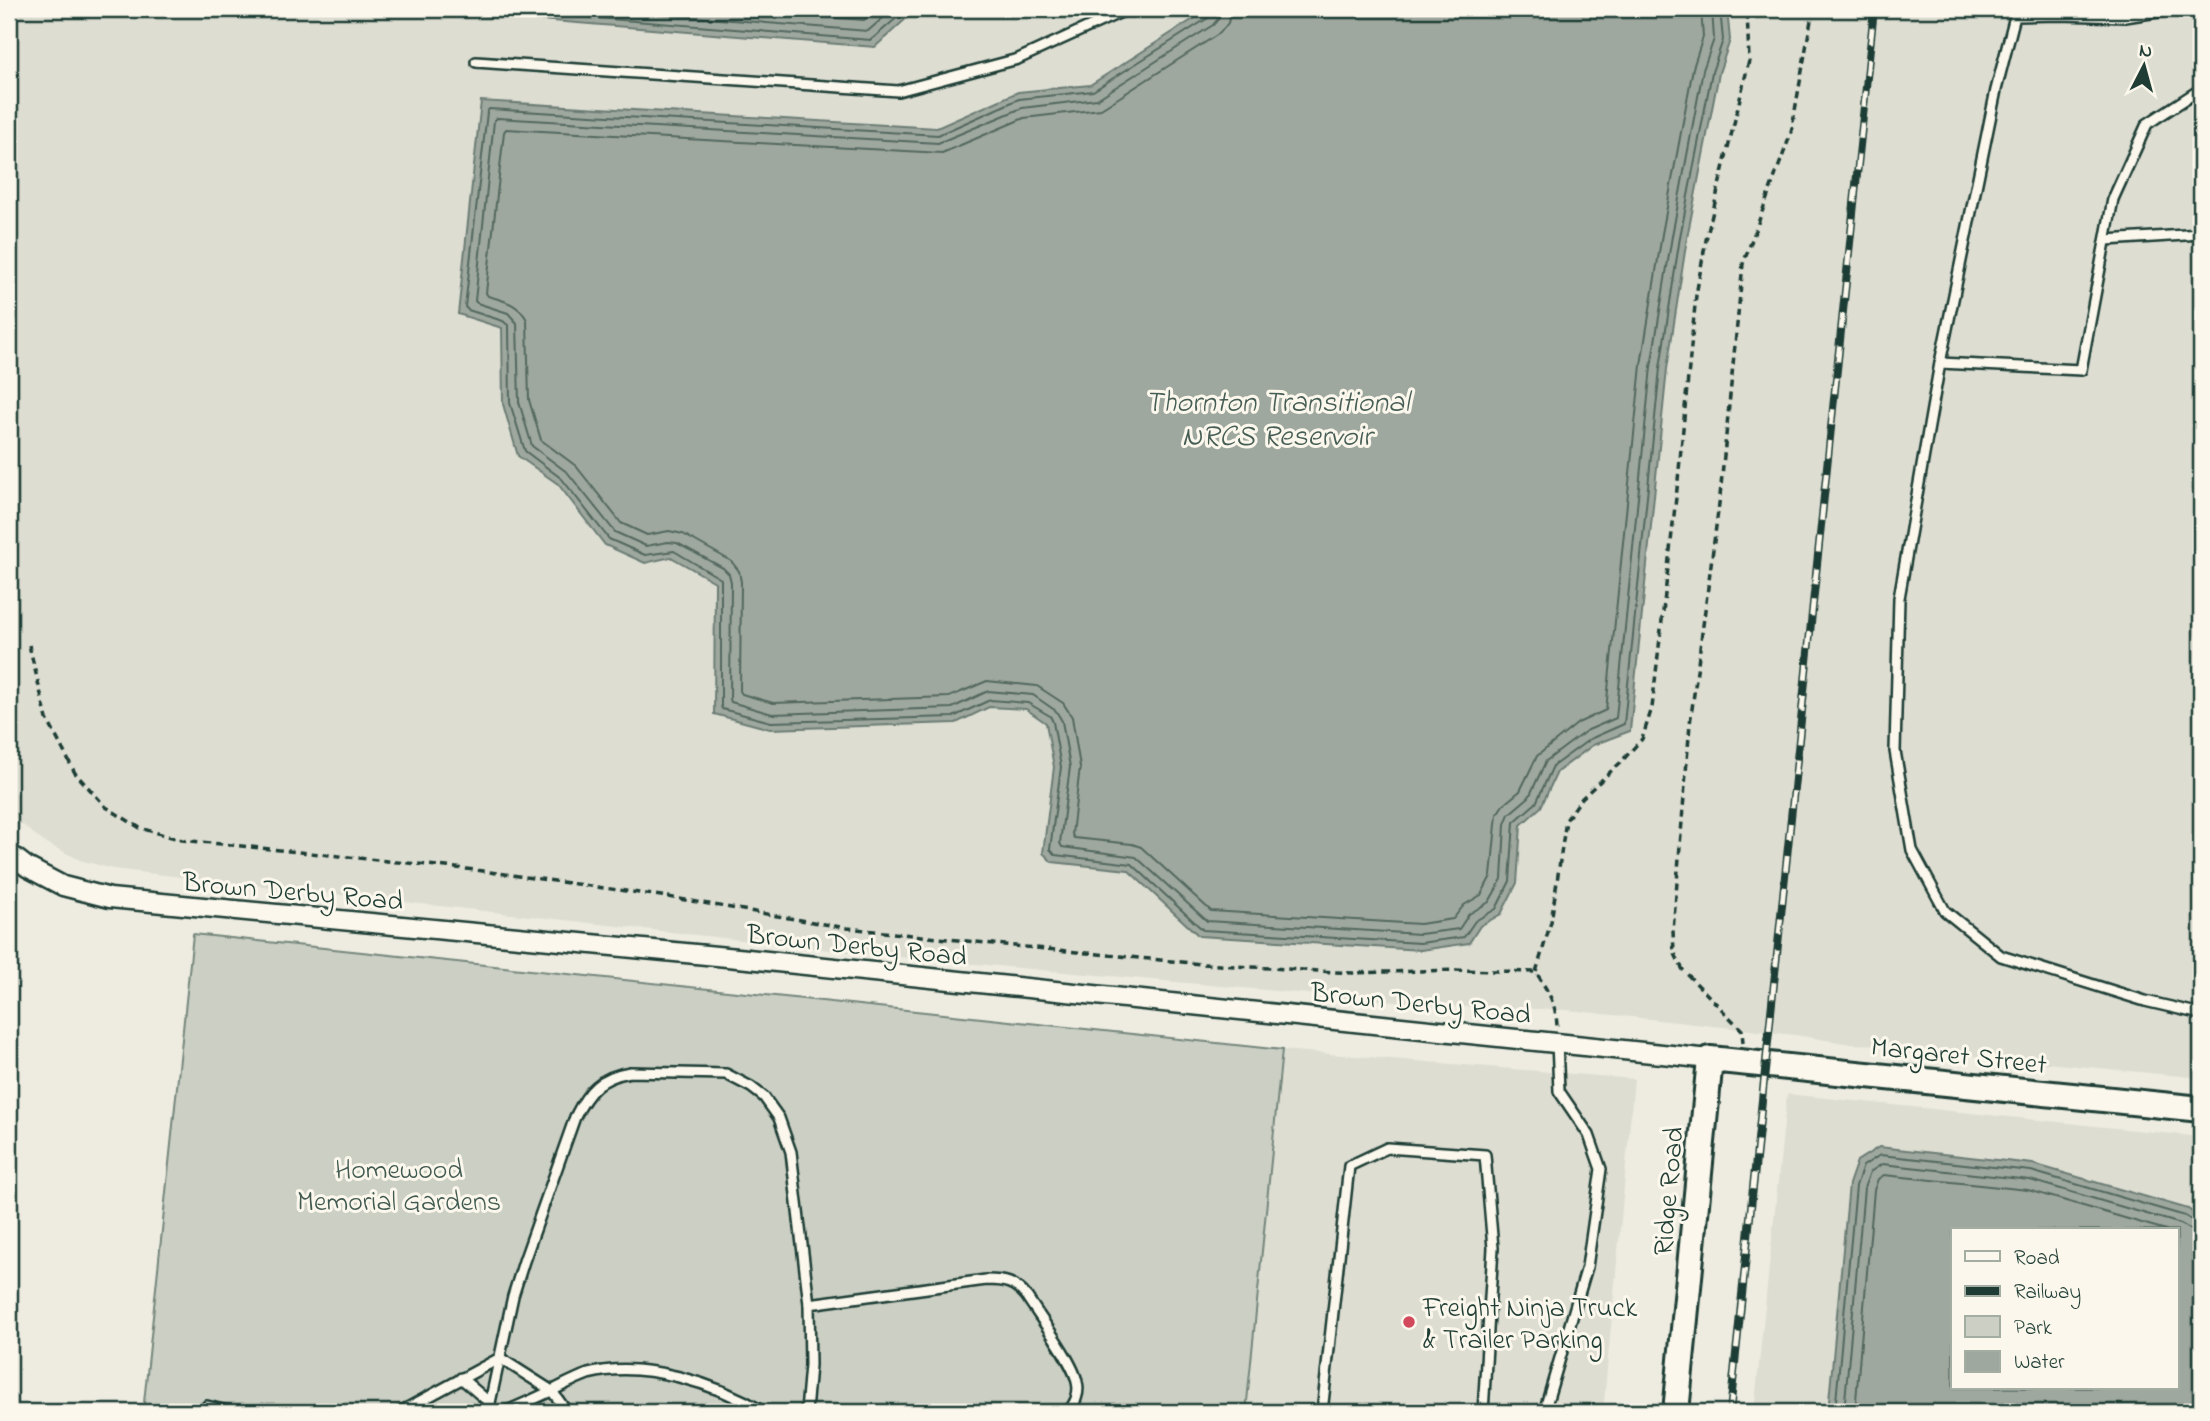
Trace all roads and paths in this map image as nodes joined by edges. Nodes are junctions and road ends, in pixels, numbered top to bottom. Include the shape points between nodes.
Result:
1 (1128, 9) edge
2 (1748, 9) edge
3 (1813, 9) edge
4 (2177, 9) edge
5 (2013, 13) edge
6 (476, 62) dead end
7 (2201, 89) edge
8 (2201, 234) edge
9 (2106, 240) junction
10 (1940, 363) junction
11 (29, 645) dead end
12 (9, 853) edge
13 (1536, 972) junction
14 (2201, 1014) edge
15 (1558, 1042) junction
16 (1710, 1059) junction
17 (1745, 1062) junction
18 (2201, 1109) edge
19 (809, 1304) junction
20 (500, 1358) junction
21 (461, 1378) junction
22 (552, 1391) junction
23 (207, 1406) dead end
24 (489, 1407) edge
25 (231, 1412) edge
26 (400, 1412) edge
27 (504, 1412) edge
28 (567, 1412) edge
29 (764, 1412) edge
30 (806, 1412) edge
31 (1067, 1412) edge
32 (1322, 1412) edge
33 (1483, 1412) edge
34 (1544, 1412) edge
35 (1676, 1412) edge

1 - 6 lane via 1018,59 898,91
2 - 13 path via 1749,61 1696,295 1652,708 1642,739 1566,820 1551,922
3 - 17 path via 1791,133 1743,264 1720,496 1690,724 1673,931 1674,952 1684,970 1742,1030
4 - 5 lane via 2125,17
5 - 10 lane
7 - 9 lane via 2147,124 2113,199
8 - 9 lane
9 - 10 lane via 2081,370
10 - 14 lane via 1899,598 1895,751 1912,850 1945,911 2001,956
11 - 13 path via 47,719 75,773 106,807 140,828 182,840 476,870 847,928 1022,947 1353,972
12 - 15 street, Brown Derby Road via 63,886 110,898
13 - 15 path via 1556,1010
15 - 16 street, Brown Derby Road
15 - 34 lane via 1559,1091 1589,1135 1601,1169 1587,1267
16 - 17 street, Margaret Street
16 - 35 street, Ridge Road
17 - 18 street, Margaret Street
19 - 20 lane via 791,1152 772,1106 751,1087 726,1074 617,1074 598,1084 575,1117 524,1261
19 - 30 lane
19 - 31 lane via 1007,1281 1027,1297 1073,1371 1078,1389
20 - 21 lane
20 - 22 lane
20 - 24 lane
21 - 24 lane
21 - 26 lane
22 - 27 lane
22 - 28 lane
22 - 29 lane via 592,1373 646,1371 727,1393
23 - 25 lane
32 - 33 lane via 1349,1166 1387,1148 1486,1155 1493,1248

